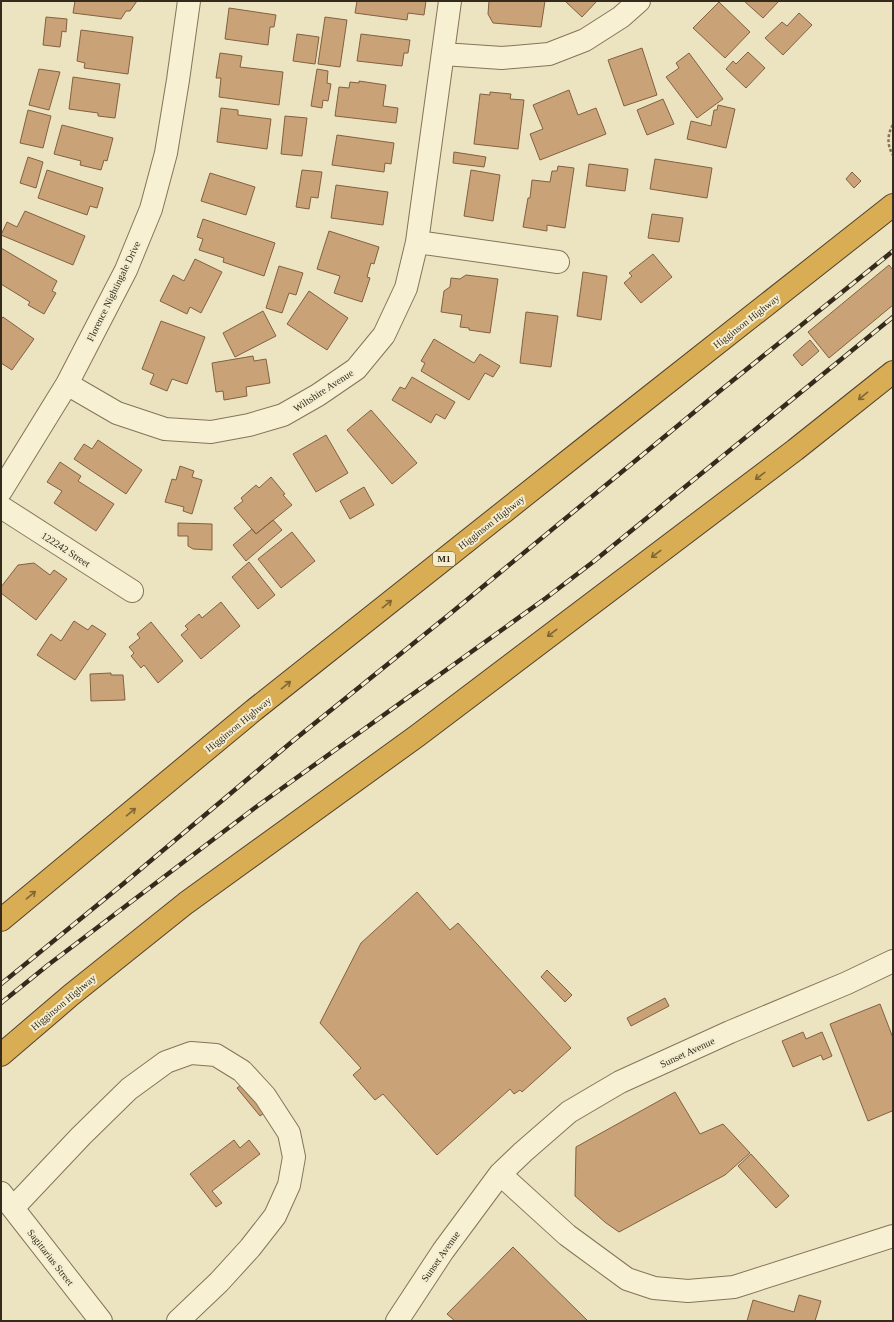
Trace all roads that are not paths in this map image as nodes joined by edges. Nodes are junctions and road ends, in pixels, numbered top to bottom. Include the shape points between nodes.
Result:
1 (189, 1) edge
2 (450, 1) edge
3 (639, 1) edge
4 (443, 54) junction
5 (891, 206) edge
6 (417, 242) junction
7 (558, 262) dead end
8 (893, 372) edge
9 (67, 384) junction
10 (1, 491) edge
11 (1, 507) edge
12 (132, 591) dead end
13 (1, 920) edge
14 (893, 961) edge
15 (1, 1055) edge
16 (500, 1174) junction
17 (7, 1200) edge
18 (893, 1236) edge
19 (101, 1321) edge
20 (178, 1321) edge
21 (398, 1321) edge

1 - 9 street, Florence Nightingale Drive via 166,152 151,209 126,270
2 - 4 street, Wiltshire Avenue
3 - 4 street via 621,17 586,40 549,54 502,58
4 - 6 street, Wiltshire Avenue
13 -> 5 highway, Higginson Highway / M1 via 260,706
6 - 7 street
6 - 9 street, Wiltshire Avenue via 406,288 384,335 356,369 283,415 211,432 165,429 117,413
8 -> 15 highway, Higginson Highway via 795,450 416,736 186,903
9 - 10 street, Florence Nightingale Drive
11 - 12 street, 122242 Street
14 - 16 street, Sunset Avenue via 620,1082 569,1112
16 - 18 street via 567,1235 627,1279 654,1288 688,1291 734,1287
16 - 21 street, Sunset Avenue via 443,1251
17 - 19 street, Sagittarius Street
17 - 20 street via 81,1136 129,1089 166,1062 190,1052 216,1055 242,1071 264,1096 289,1133 294,1157 289,1185 275,1216 250,1248

